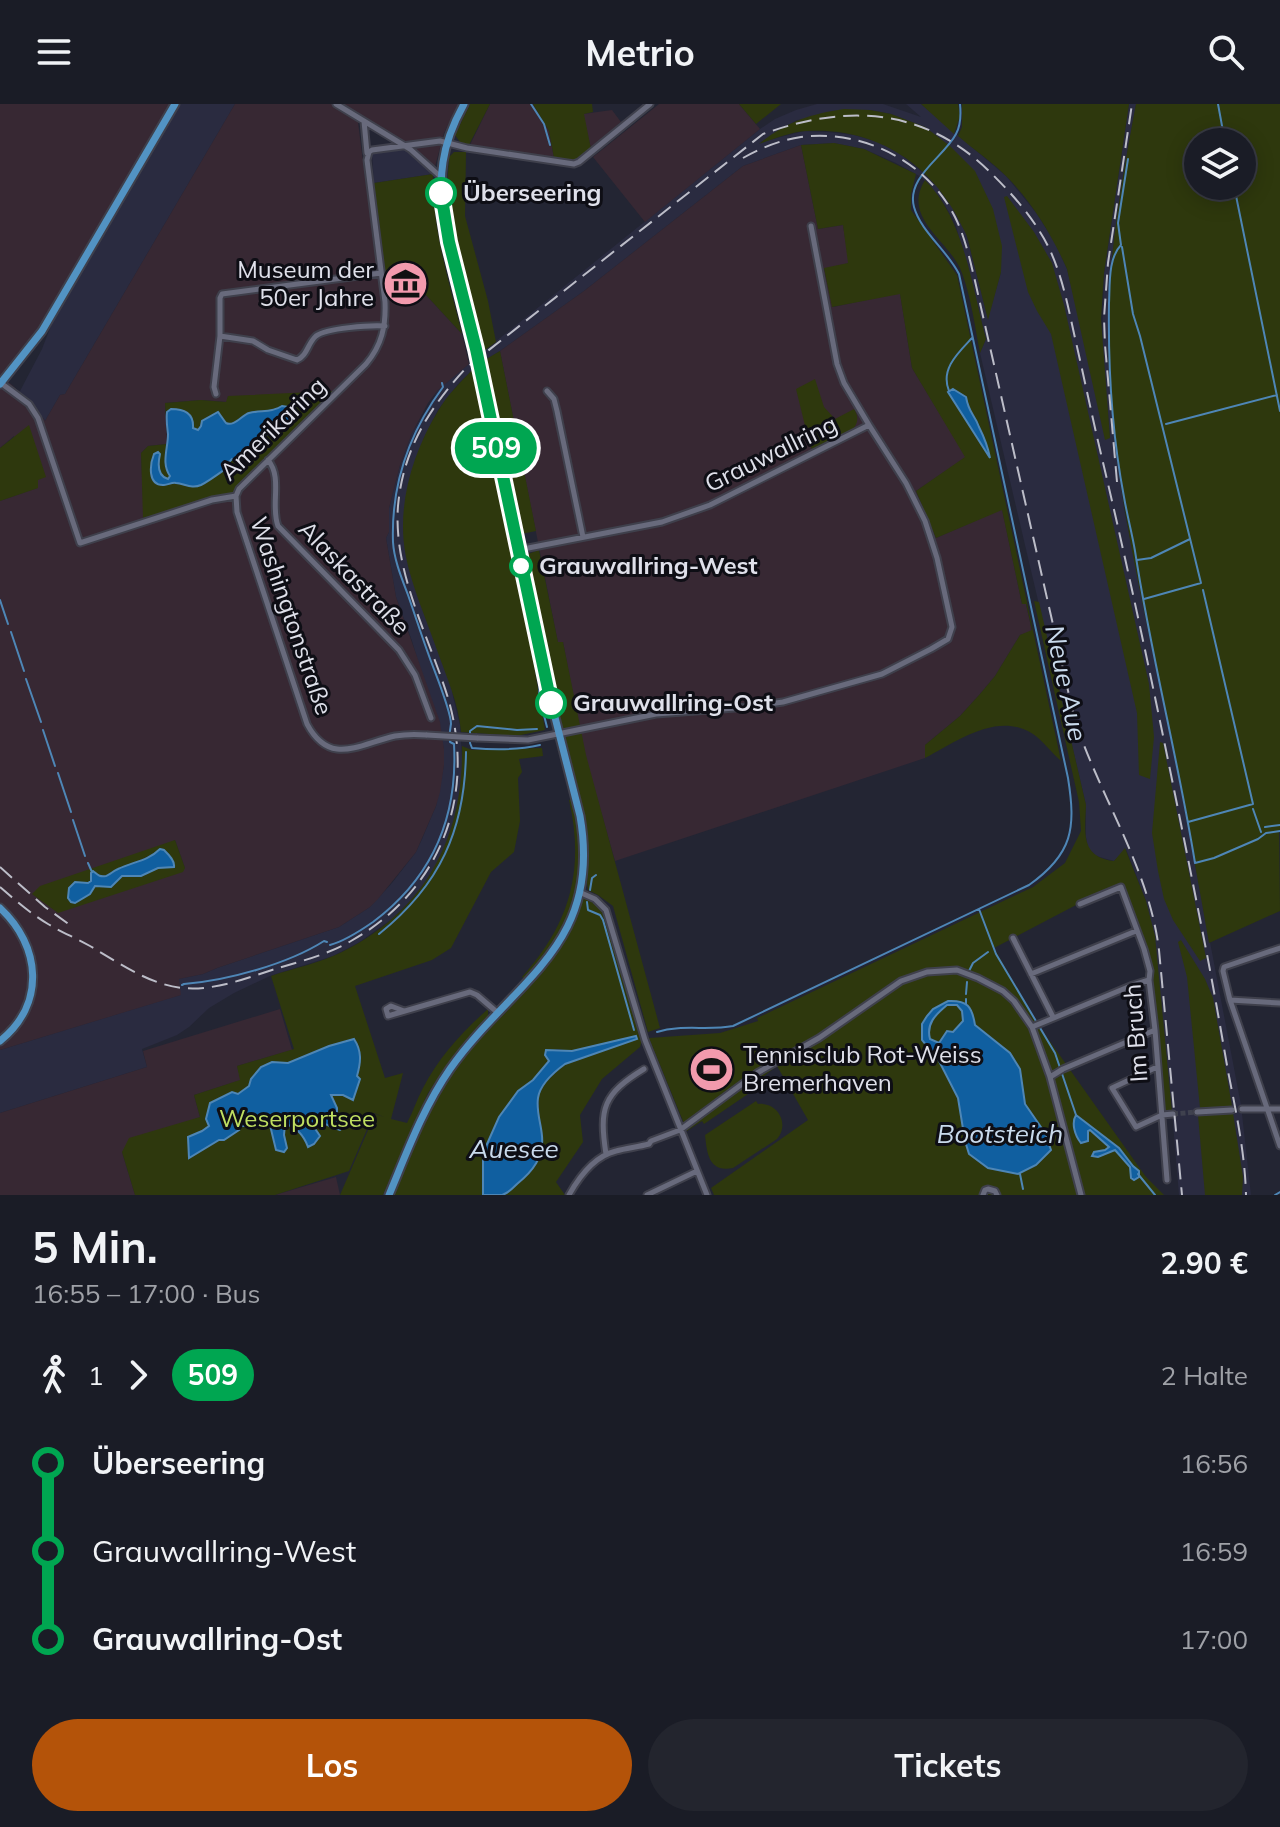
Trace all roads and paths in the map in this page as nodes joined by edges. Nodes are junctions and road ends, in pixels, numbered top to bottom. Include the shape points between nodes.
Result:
1 (175, 104) edge
2 (336, 104) edge
3 (464, 104) edge
4 (650, 104) edge
5 (364, 121) junction
6 (447, 142) junction
7 (423, 143) junction
8 (403, 145) junction
9 (367, 154) junction
10 (419, 158) junction
11 (441, 177) junction
12 (811, 226) dead end
13 (381, 273) junction
14 (385, 326) junction
15 (220, 336) junction
16 (11, 372) junction
17 (1, 384) edge
18 (12, 390) junction
19 (547, 391) dead end
20 (216, 394) dead end
21 (869, 425) junction
22 (268, 460) junction
23 (236, 496) junction
24 (583, 537) junction
25 (518, 550) junction
26 (431, 718) dead end
27 (559, 733) junction
28 (579, 892) junction
29 (1080, 904) dead end
30 (0, 908) edge
31 (1136, 931) junction
32 (1013, 938) dead end
33 (1280, 948) edge
34 (1031, 974) junction
35 (1149, 980) junction
36 (1230, 1000) junction
37 (1280, 1003) edge
38 (404, 1011) dead end
39 (498, 1013) junction
40 (1053, 1017) junction
41 (1035, 1025) junction
42 (1155, 1030) junction
43 (0, 1041) edge
44 (1157, 1067) junction
45 (644, 1069) dead end
46 (1050, 1077) junction
47 (1242, 1109) dead end
48 (1267, 1109) junction
49 (1280, 1109) edge
50 (1232, 1110) dead end
51 (1197, 1112) tunnel mouth
52 (1173, 1114) tunnel mouth
53 (1162, 1115) junction
54 (680, 1130) junction
55 (1280, 1146) edge
56 (606, 1154) junction
57 (697, 1171) junction
58 (1167, 1180) dead end
59 (389, 1195) edge
60 (569, 1195) edge
61 (647, 1195) edge
62 (707, 1195) edge
63 (983, 1195) edge
64 (997, 1195) edge
65 (1081, 1195) edge

1 - 16 main road via 42,331
2 - 5 street
3 - 6 main road
4 - 6 street via 574,164
5 - 8 street
5 - 9 street, Amerikaring
6 - 7 street
6 - 11 main road
7 - 8 street
7 - 10 street
8 - 9 street
8 - 10 street
9 - 13 street, Amerikaring
10 - 11 street
11 - 25 main road, bridge via 449,242
12 - 21 street via 837,364
13 - 14 street, Amerikaring
13 - 15 street via 226,292 220,298
14 - 15 street via 319,334 305,354 293,360 253,341
14 - 22 street, Amerikaring via 366,364
15 - 20 street
16 - 17 main road
16 - 18 street
17 - 18 street
18 - 23 street, Amerikaring via 38,418 80,543
19 - 24 street via 557,411
21 - 24 street, Grauwallring via 697,510
21 - 27 street, Grauwallring via 925,521 951,621 948,639 882,674 793,700 656,714
22 - 23 street, Amerikaring
22 - 26 street, Alaskastraße via 275,474 278,526 399,650
23 - 27 street, Washingtonstraße, bridge via 307,724 325,746 349,750 394,737 427,735 528,740
24 - 25 street, Grauwallring
25 - 27 main road
27 - 28 main road via 582,829
28 - 39 main road via 558,946
28 - 54 street via 606,910 640,1026
29 - 31 street, Im Bruch via 1121,887
30 - 43 main road via 26,941 33,967 25,1012
31 - 34 street
31 - 35 street, Im Bruch
32 - 34 street
33 - 36 street via 1223,969
34 - 40 street
35 - 40 street
35 - 42 street, Im Bruch
36 - 37 street
36 - 48 street
38 - 39 street via 470,992
39 - 59 main road via 439,1085
40 - 41 street
41 - 46 street
41 - 54 street via 991,984 957,970 927,972 889,988
42 - 44 street, Im Bruch
42 - 46 street
44 - 53 street, Im Bruch
44 - 53 street via 1112,1088 1136,1127
45 - 56 street via 618,1089 606,1107
46 - 65 street
47 - 48 street
48 - 49 street
48 - 55 street
50 - 51 street
52 - 53 street
53 - 58 street, Im Bruch
54 - 56 street
54 - 57 street
56 - 60 street
57 - 61 street
57 - 62 street
63 - 64 street via 988,1189

